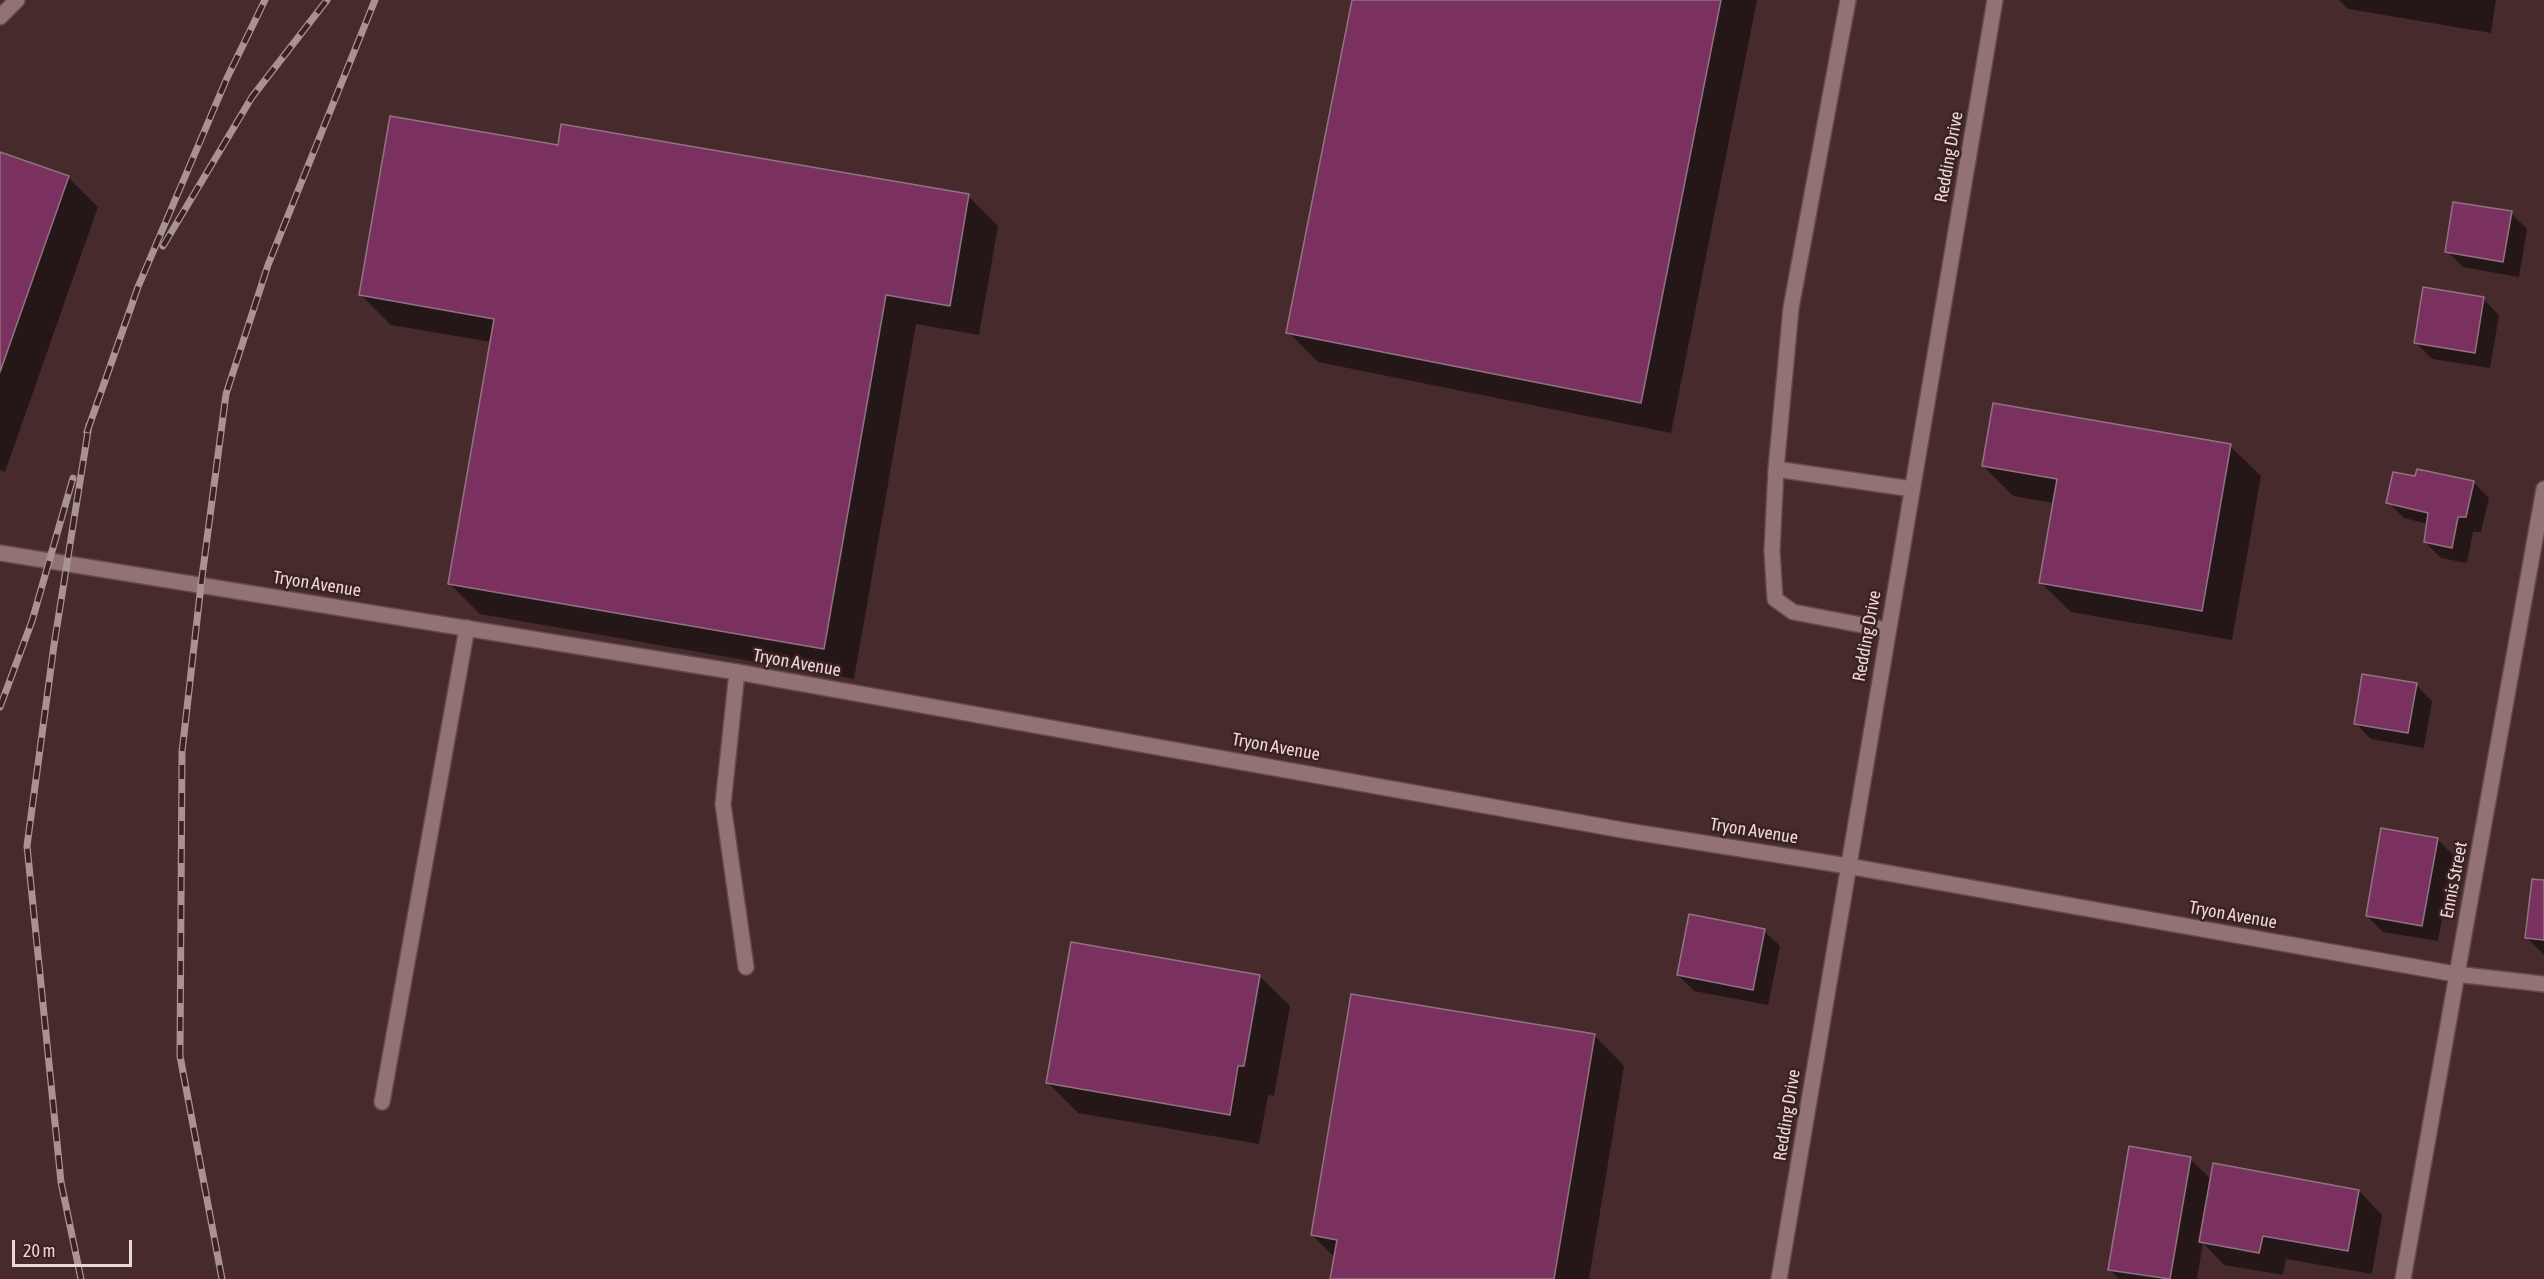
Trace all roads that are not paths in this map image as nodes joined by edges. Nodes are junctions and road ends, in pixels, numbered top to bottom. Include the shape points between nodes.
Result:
1 (17, 0) edge
2 (1848, 0) edge
3 (1995, 0) edge
4 (0, 17) edge
5 (1776, 469) junction
6 (1912, 489) junction
7 (2544, 489) edge
8 (0, 553) edge
9 (467, 628) junction
10 (1888, 630) junction
11 (737, 672) junction
12 (1848, 866) junction
13 (746, 967) dead end
14 (2455, 975) junction
15 (2544, 984) edge
16 (382, 1102) dead end
17 (1779, 1279) edge
18 (2403, 1279) edge

1 - 4 street
2 - 5 street via 1791,308
3 - 6 street, Redding Drive
5 - 6 street
5 - 10 street via 1772,551 1775,599 1792,612
6 - 10 street, Redding Drive
7 - 14 street, Ennis Street
8 - 9 street, Tryon Avenue
9 - 11 street, Tryon Avenue
9 - 16 street
10 - 12 street, Redding Drive
11 - 12 street, Tryon Avenue via 1628,831
11 - 13 street via 723,804
12 - 14 street, Tryon Avenue
12 - 17 street, Redding Drive
14 - 15 street, Tryon Avenue
14 - 18 street, Ennis Street

